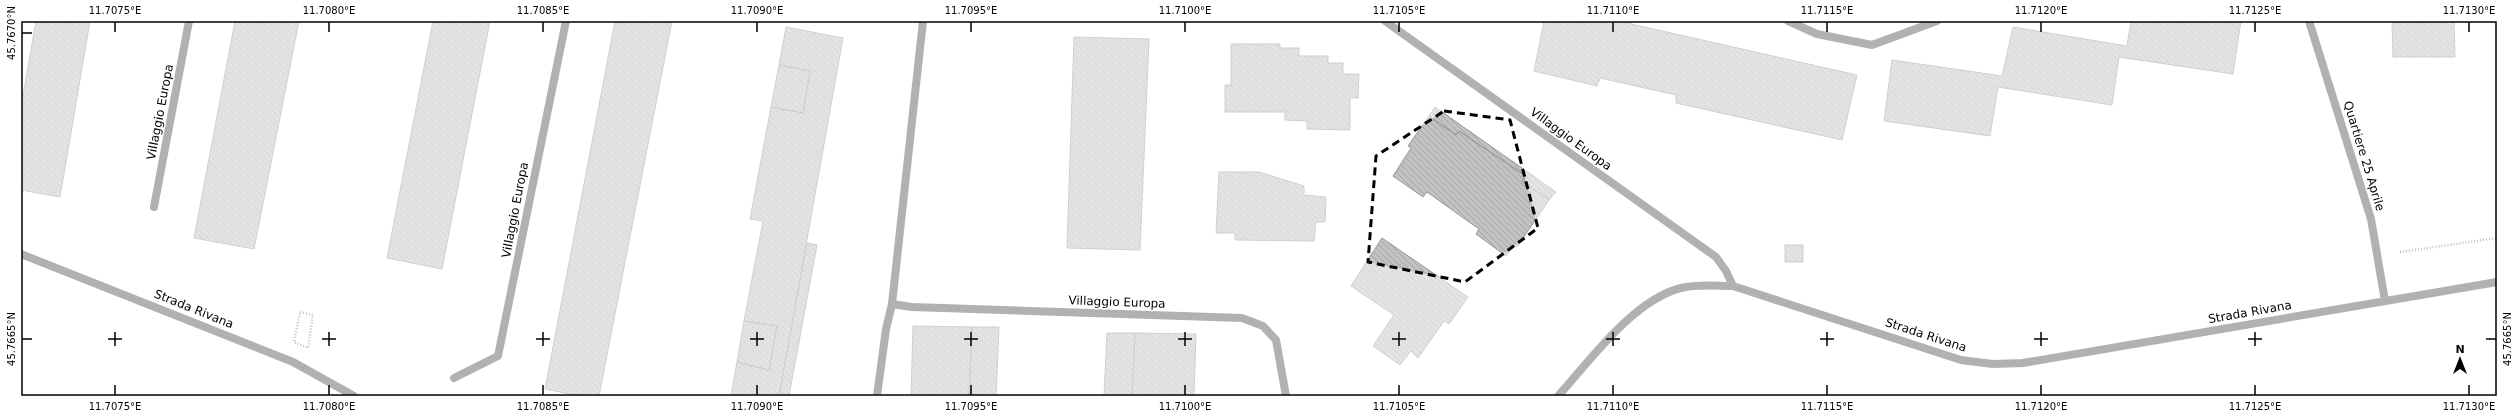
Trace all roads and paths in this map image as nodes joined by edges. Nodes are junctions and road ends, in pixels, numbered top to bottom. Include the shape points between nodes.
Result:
1 (189, 21) edge
2 (566, 21) edge
3 (922, 21) edge
4 (1385, 21) edge
5 (1788, 21) edge
6 (1936, 21) edge
7 (2309, 21) edge
8 (154, 207) dead end
9 (2497, 238) edge
10 (21, 254) edge
11 (2378, 255) junction
12 (2497, 282) edge
13 (1733, 286) junction
14 (2385, 300) junction
15 (892, 304) junction
16 (313, 315) joint
17 (454, 378) dead end
18 (354, 396) edge
19 (877, 396) edge
20 (1286, 396) edge
21 (1558, 396) edge

1 - 8 street, Villaggio Europa
2 - 17 street, Villaggio Europa via 498,356
3 - 15 street
4 - 13 street, Villaggio Europa via 1716,257
5 - 6 street via 1817,34 1872,45
7 - 11 street, Quartiere 25 Aprile via 2371,219
9 - 11 path
10 - 18 street, Strada Rivana via 293,362
11 - 14 street, Quartiere 25 Aprile
12 - 14 street, Strada Rivana
13 - 14 street, Strada Rivana via 1961,360 1993,364 2023,363
13 - 21 street, Strada Rivana via 1681,288 1659,297 1627,322
15 - 19 street
15 - 20 street, Villaggio Europa via 912,307 1242,318 1263,326 1276,340
16 - 16 path via 312,322 308,348 294,342 300,312

